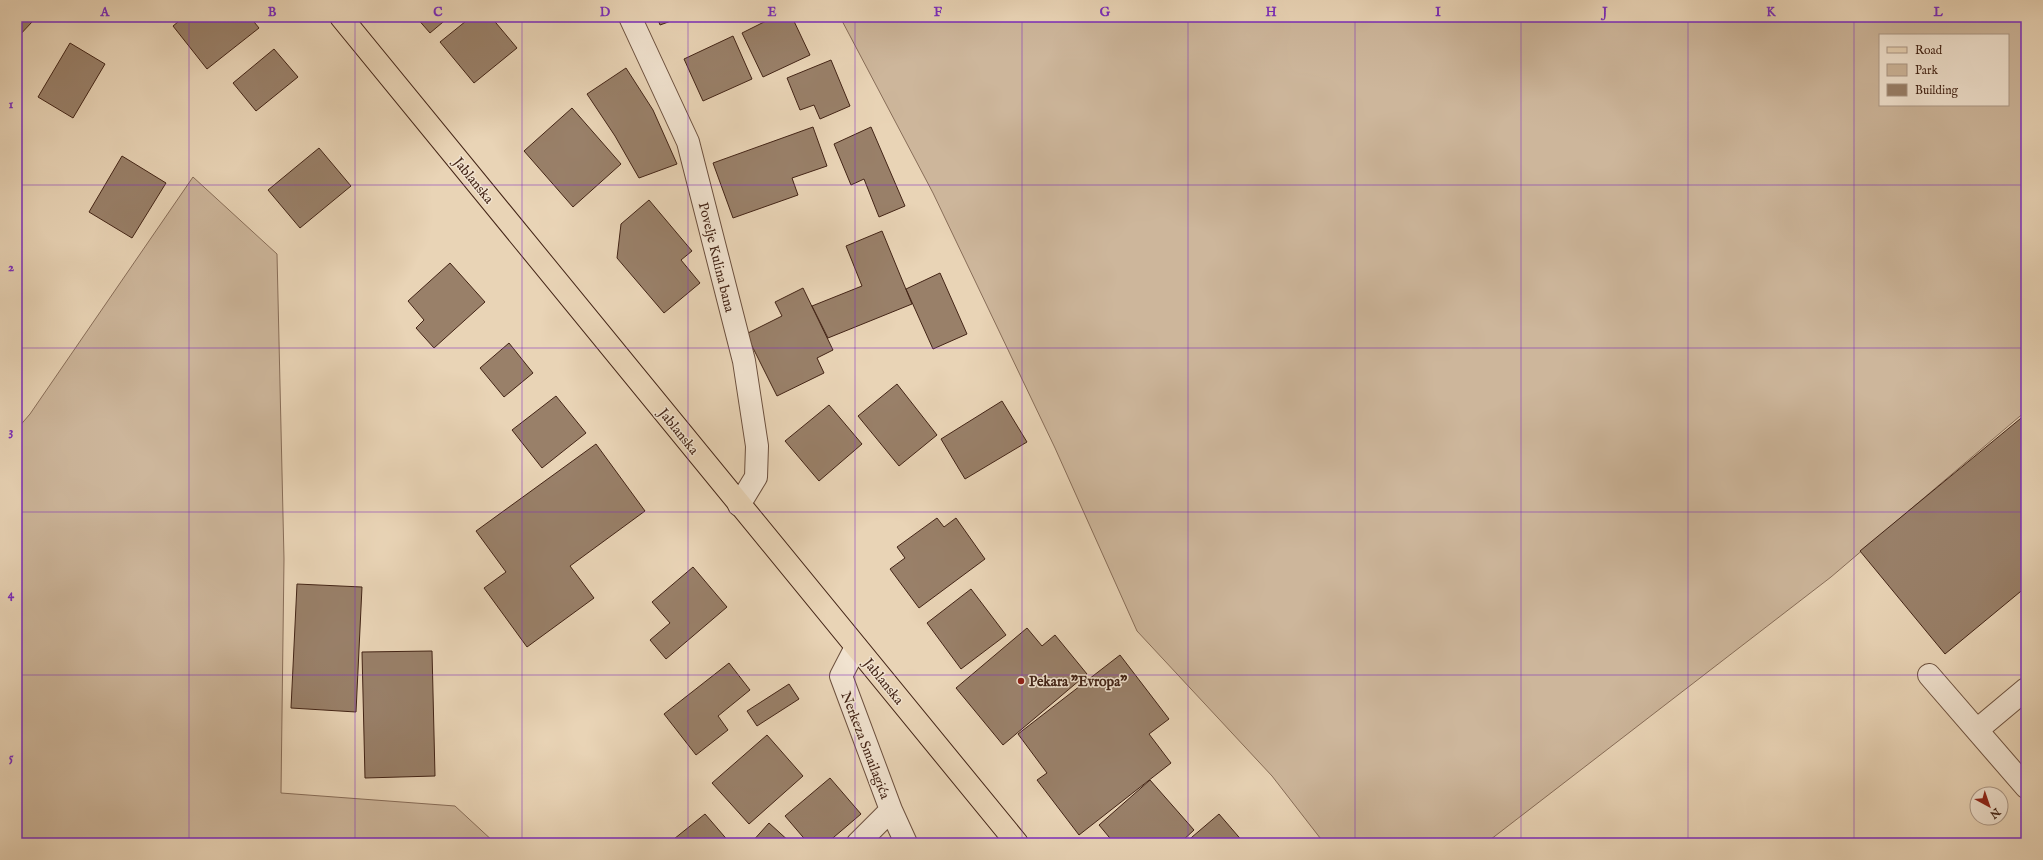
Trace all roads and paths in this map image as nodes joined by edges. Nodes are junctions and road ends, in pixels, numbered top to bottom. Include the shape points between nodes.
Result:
1 (341, 17) edge
2 (630, 17) edge
3 (739, 505) junction
4 (856, 647) junction
5 (1929, 675) dead end
6 (2026, 689) edge
7 (1977, 730) junction
8 (2026, 787) edge
9 (891, 810) junction
10 (858, 843) edge
11 (906, 843) edge
12 (1017, 843) edge

1 - 3 main road, Jablanska
2 - 3 street, Povelje Kulina bana via 688,142 744,360 757,446 756,477
3 - 4 main road, Jablanska
4 - 9 street, Nerkeza Smailagića via 841,676
4 - 12 main road, Jablanska
5 - 7 street
6 - 7 street
7 - 8 street
9 - 10 street
9 - 11 street, Nerkeza Smailagića

